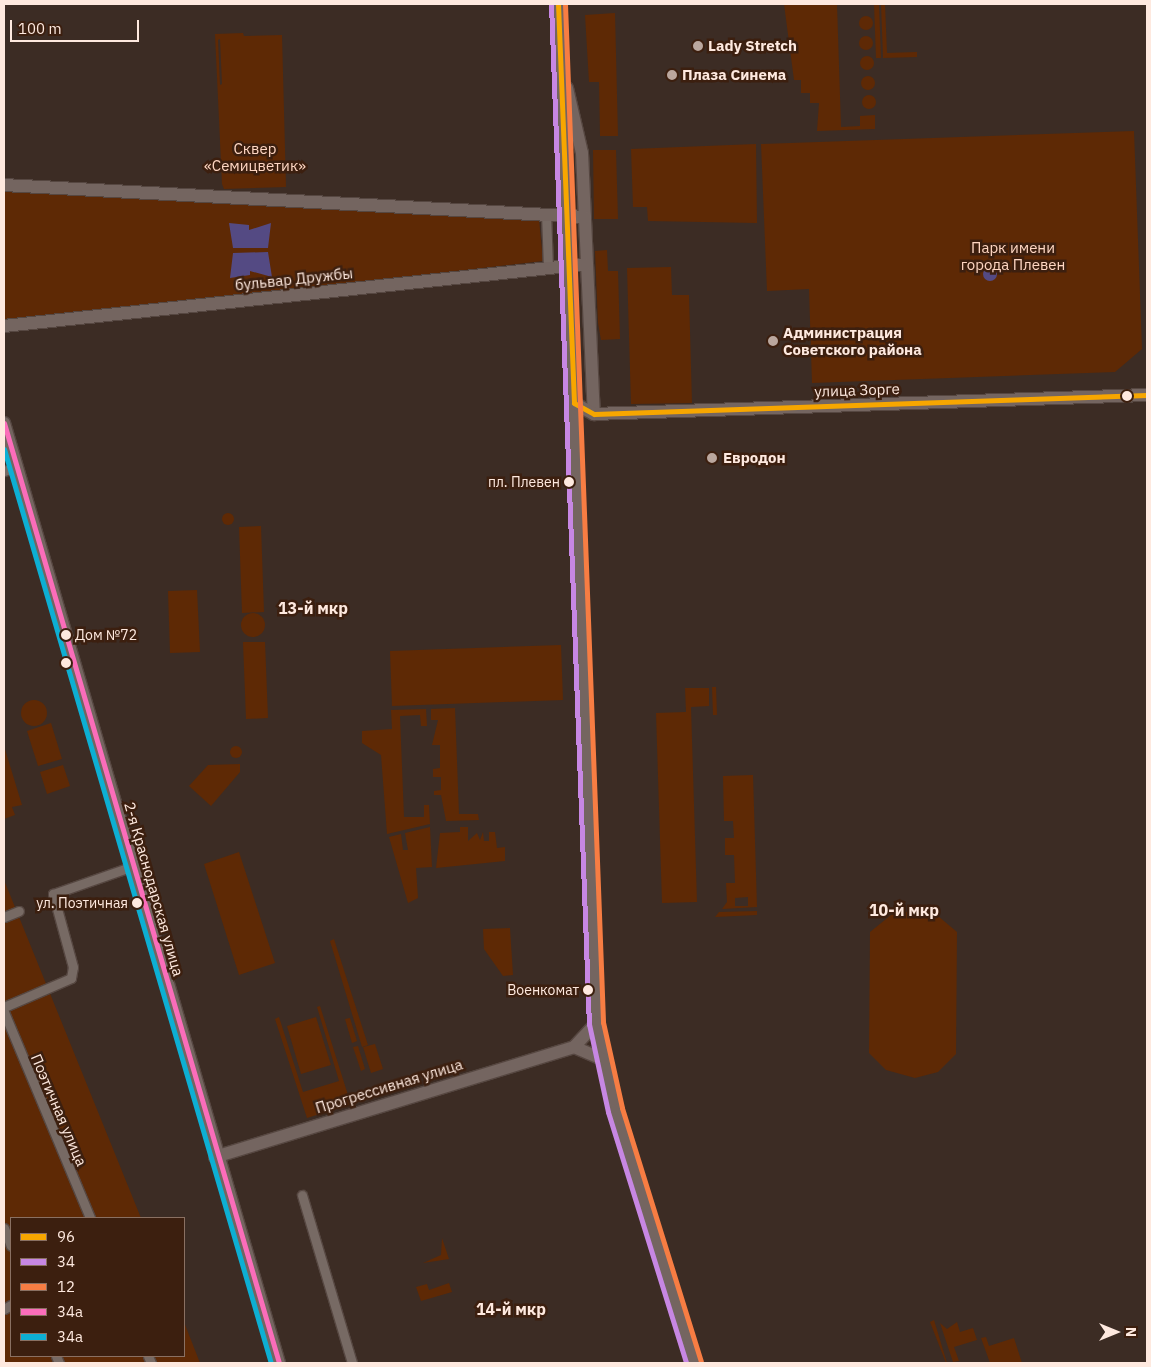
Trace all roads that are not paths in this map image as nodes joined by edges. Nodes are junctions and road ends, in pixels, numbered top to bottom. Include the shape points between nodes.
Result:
1 (558, 4) edge
2 (561, 64) junction
3 (4, 184) edge
4 (546, 213) junction
5 (566, 216) junction
6 (584, 217) junction
7 (587, 264) junction
8 (568, 266) junction
9 (548, 268) junction
10 (4, 326) edge
11 (1146, 395) edge
12 (574, 403) junction
13 (594, 414) junction
14 (4, 422) edge
15 (576, 430) junction
16 (10, 469) edge
17 (130, 867) junction
18 (18, 911) dead end
19 (4, 917) edge
20 (4, 1007) edge
21 (4, 1012) edge
22 (596, 1023) junction
23 (574, 1047) junction
24 (602, 1059) junction
25 (215, 1157) junction
26 (302, 1195) dead end
27 (90, 1217) edge
28 (4, 1228) edge
29 (10, 1243) edge
30 (279, 1363) edge
31 (352, 1363) edge
32 (694, 1363) edge

1 - 2 street
2 - 5 street
2 - 6 street via 582,152
3 - 4 street
4 - 5 street
4 - 9 street
5 - 6 street
5 - 8 street
6 - 7 street
7 - 8 street, бульвар Дружбы
7 - 13 street
8 - 9 street, бульвар Дружбы
8 - 12 street
9 - 10 street, бульвар Дружбы
11 - 13 street, улица Зорге
12 - 13 street
12 - 15 street
13 - 15 street
14 - 16 street, 2-я Краснодарская улица
15 - 22 street
16 - 17 street, 2-я Краснодарская улица
17 - 20 street via 52,894 74,967 63,984
17 - 25 street, 2-я Краснодарская улица
18 - 19 street
21 - 27 street, Поэтичная улица
22 - 23 street
22 - 24 street
23 - 24 street
23 - 25 street, Прогрессивная улица
24 - 32 street
25 - 30 street, 2-я Краснодарская улица
26 - 31 street
28 - 29 street

